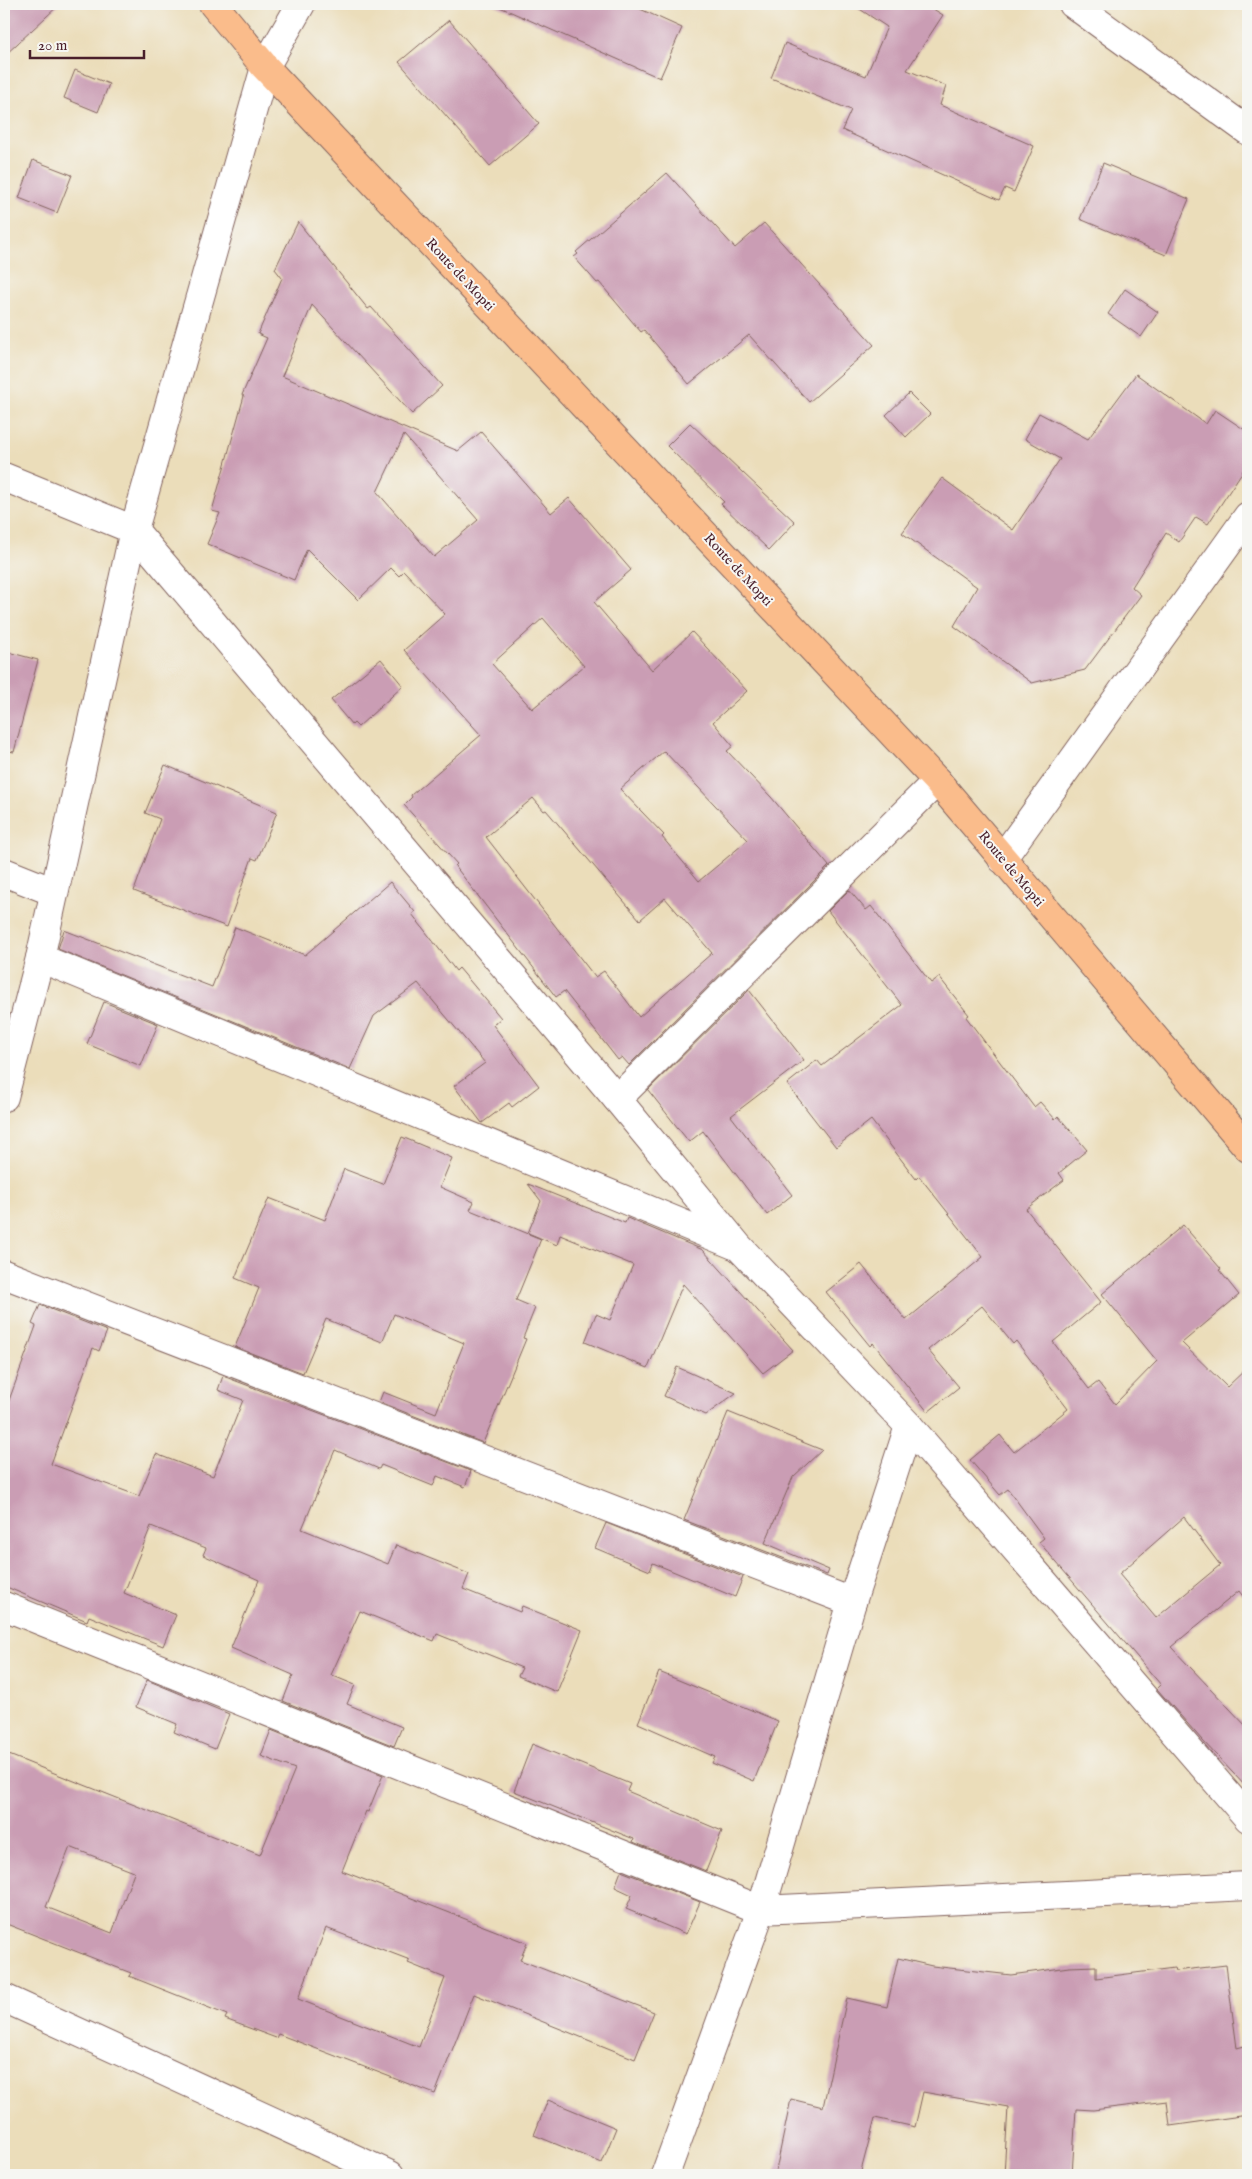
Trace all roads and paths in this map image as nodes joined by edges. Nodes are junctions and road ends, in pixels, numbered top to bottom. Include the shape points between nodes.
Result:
1 (213, 4) edge
2 (302, 4) edge
3 (1073, 4) edge
4 (265, 67) junction
5 (1248, 131) edge
6 (4, 477) edge
7 (1248, 516) edge
8 (134, 530) junction
9 (937, 781) junction
10 (1002, 859) junction
11 (4, 872) edge
12 (54, 892) junction
13 (40, 958) junction
14 (4, 1096) edge
15 (617, 1099) junction
16 (1248, 1148) edge
17 (738, 1246) junction
18 (4, 1274) edge
19 (909, 1426) junction
20 (852, 1602) junction
21 (4, 1606) edge
22 (1248, 1818) edge
23 (1248, 1886) edge
24 (761, 1910) junction
25 (4, 1998) edge
26 (390, 2175) edge
27 (666, 2175) edge

1 - 4 highway, Route de Mopti
2 - 4 street
3 - 5 street
4 - 8 street
4 - 9 highway, Route de Mopti
6 - 8 street
7 - 10 street
8 - 12 street
8 - 15 street
9 - 10 highway, Route de Mopti
9 - 15 street
10 - 16 highway, Route de Mopti
11 - 12 street
12 - 13 street
13 - 14 street
13 - 17 street
15 - 17 street
17 - 19 street
18 - 20 street
19 - 20 street
19 - 22 street
20 - 24 street
21 - 24 street
23 - 24 street
24 - 27 street
25 - 26 street

